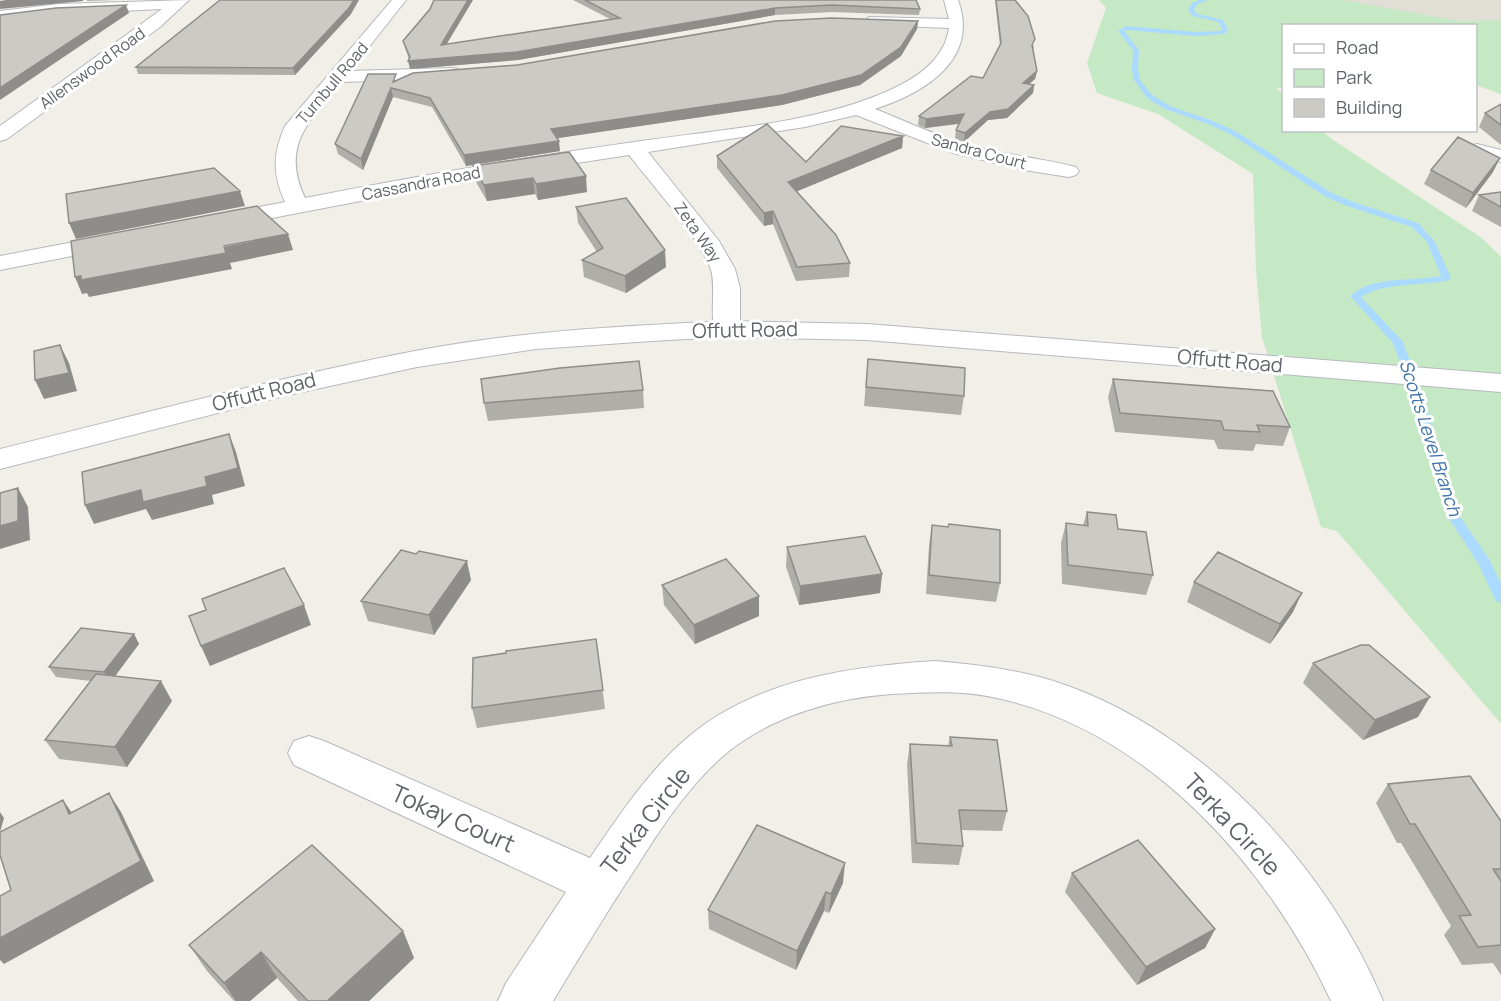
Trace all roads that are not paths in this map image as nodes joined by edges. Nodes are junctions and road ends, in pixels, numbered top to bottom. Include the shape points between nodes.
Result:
1 (399, 0) edge
2 (951, 0) edge
3 (180, 2) edge
4 (0, 16) edge
5 (860, 20) edge
6 (956, 24) junction
7 (468, 72) edge
8 (336, 77) junction
9 (857, 109) junction
10 (0, 135) edge
11 (635, 149) junction
12 (1477, 150) edge
13 (1501, 156) edge
14 (1069, 171) dead end
15 (298, 206) junction
16 (205, 224) edge
17 (135, 237) edge
18 (0, 263) edge
19 (727, 329) junction
20 (1501, 383) edge
21 (0, 459) edge
22 (309, 753) dead end
23 (597, 884) junction
24 (524, 1001) edge
25 (1358, 1001) edge

1 - 8 street, Turnbull Road
2 - 6 street, Cassandra Road
3 - 4 street
3 - 10 street, Allenswood Road
5 - 6 street
6 - 9 street, Cassandra Road via 952,51 941,66 917,83
7 - 8 street
8 - 15 street, Turnbull Road via 295,126 285,147 285,182
9 - 11 street, Cassandra Road
9 - 14 street, Sandra Court via 960,149
11 - 15 street, Cassandra Road via 461,174
11 - 19 street, Zeta Way via 711,246 723,269
12 - 13 street
15 - 16 street, Cassandra Road
17 - 18 street
19 - 20 street, Offutt Road via 911,335
19 - 21 street, Offutt Road via 547,340 417,358
22 - 23 street, Tokay Court
23 - 24 street, Terka Circle
23 - 25 street, Terka Circle via 668,783 716,738 768,708 836,685 904,675 966,677 1028,689 1088,711 1149,745 1208,792 1265,855 1323,933

